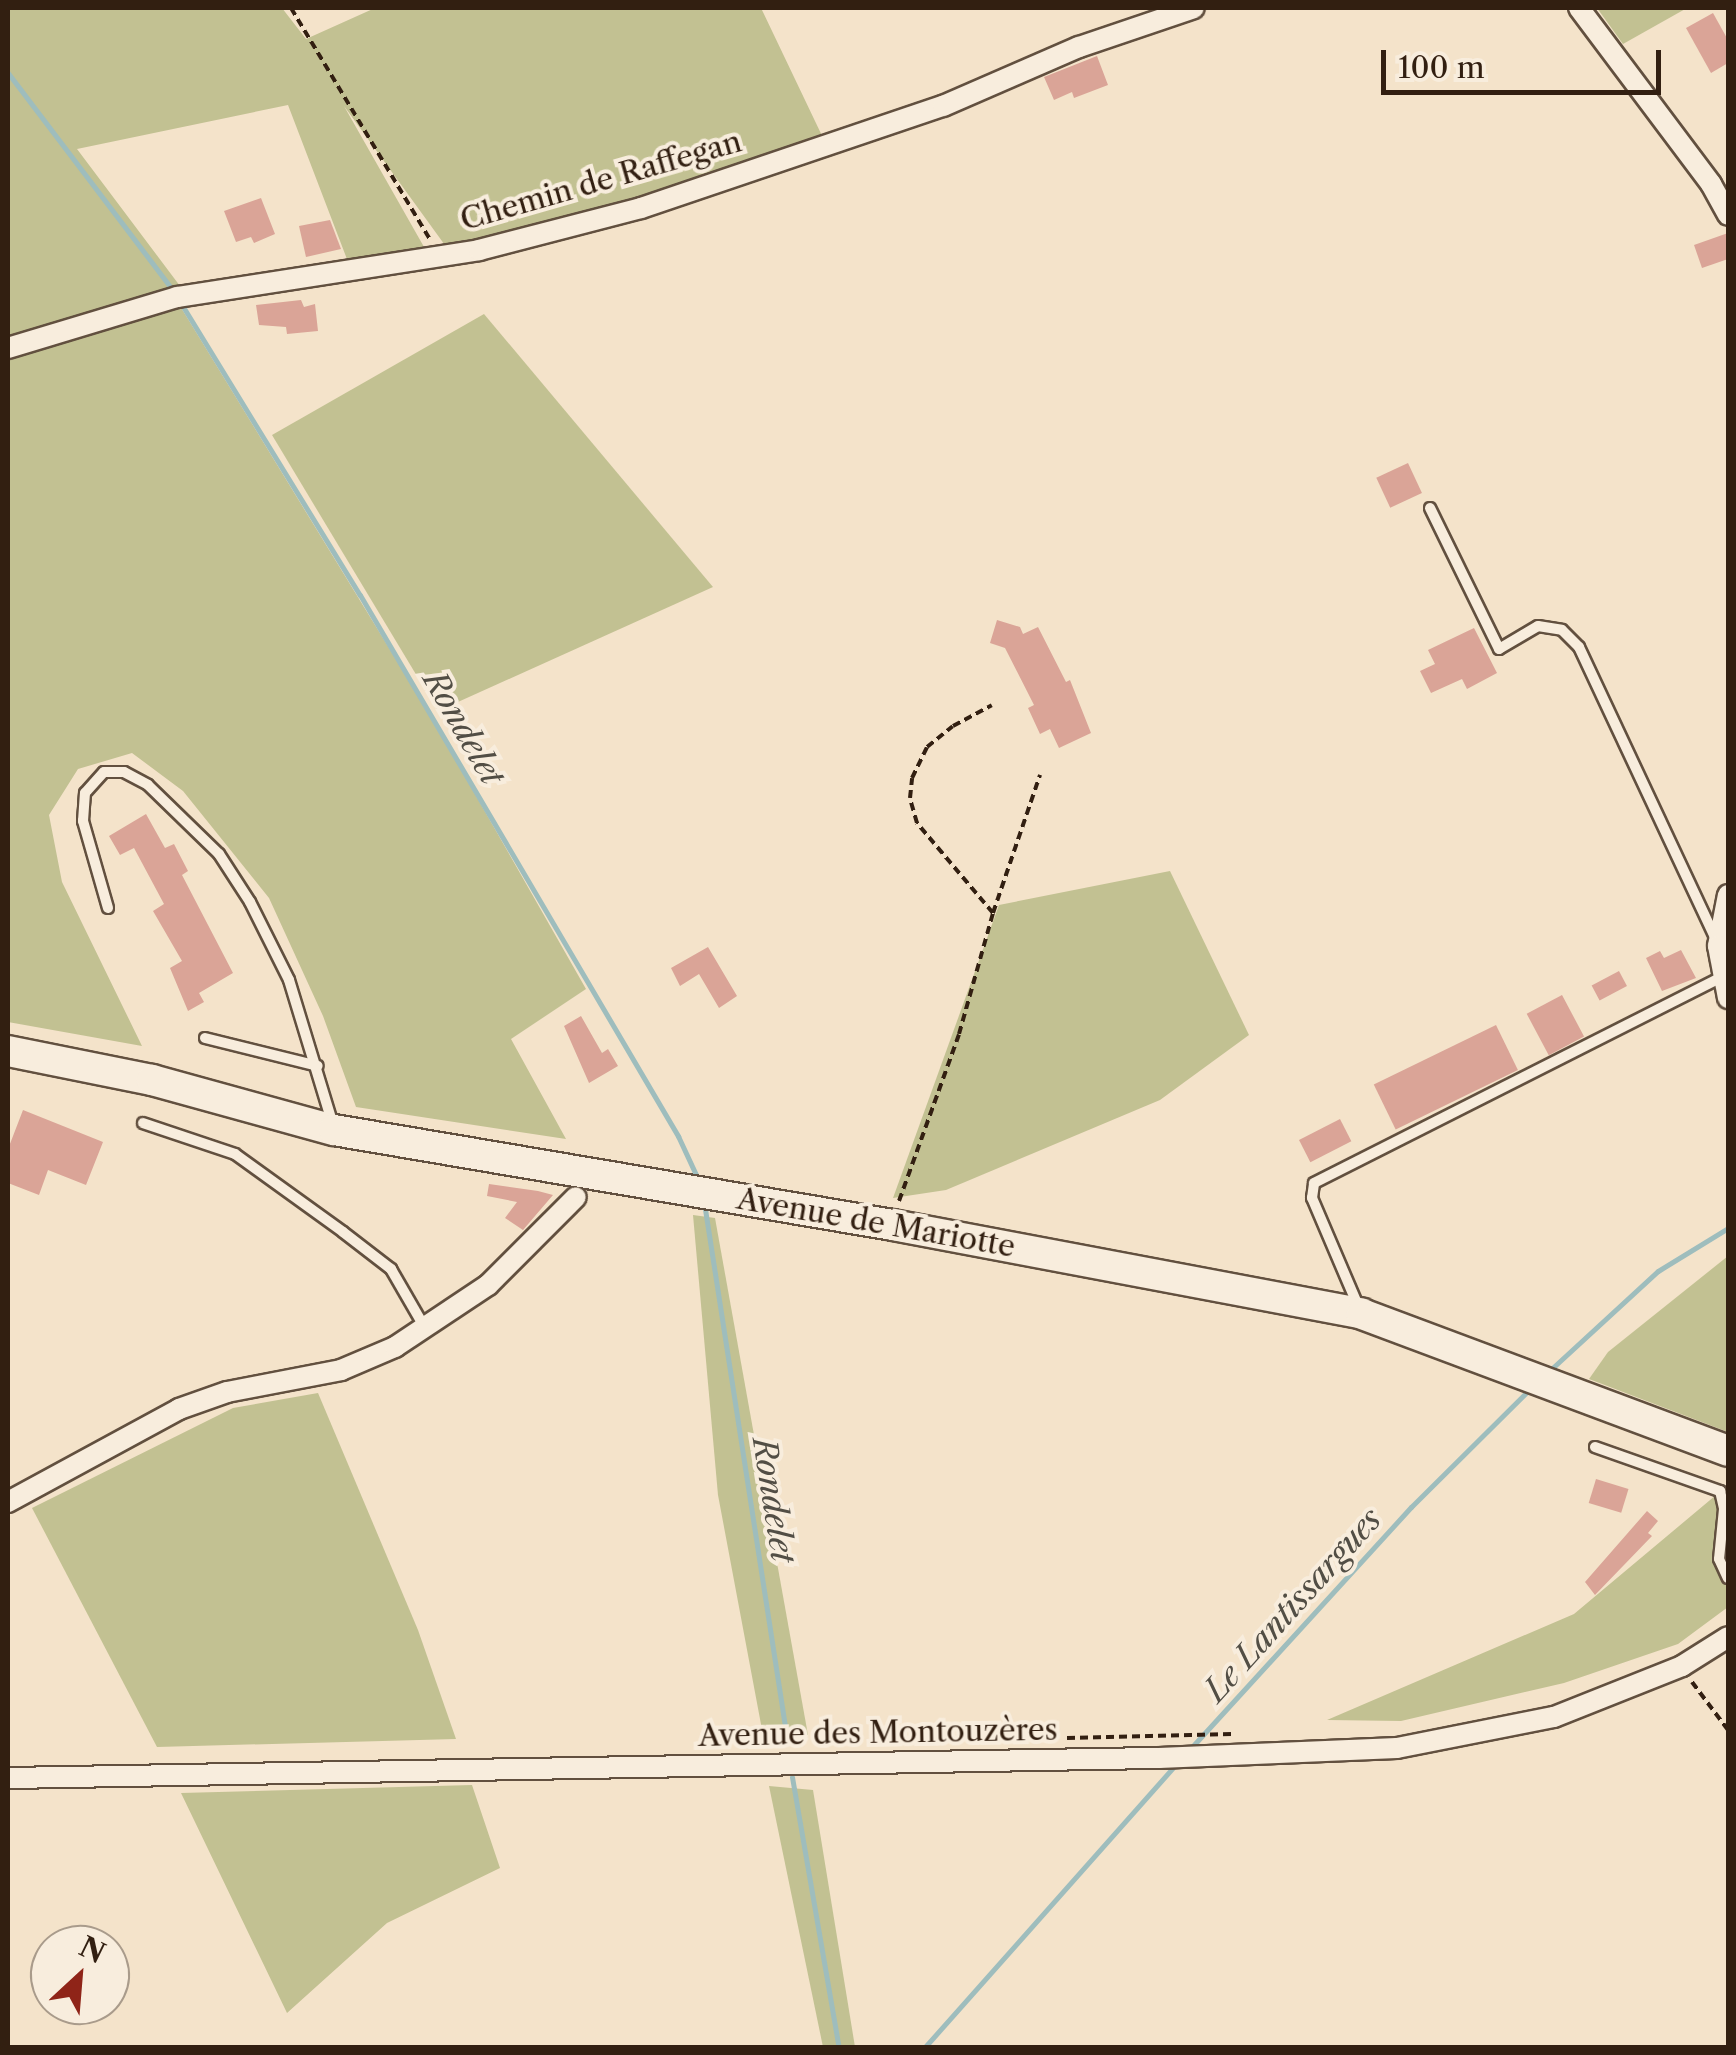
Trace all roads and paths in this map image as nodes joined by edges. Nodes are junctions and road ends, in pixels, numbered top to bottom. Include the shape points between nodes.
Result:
1 (291, 8) edge
2 (1194, 8) edge
3 (1579, 8) edge
4 (1728, 214) edge
5 (440, 256) junction
6 (8, 348) edge
7 (1430, 508) dead end
8 (992, 706) dead end
9 (1040, 775) dead end
10 (1728, 895) edge
11 (108, 908) dead end
12 (993, 913) junction
13 (1718, 946) junction
14 (1723, 976) junction
15 (1728, 998) edge
16 (205, 1038) dead end
17 (8, 1051) edge
18 (318, 1066) junction
19 (143, 1123) dead end
20 (334, 1130) junction
21 (576, 1197) dead end
22 (893, 1225) junction
23 (1362, 1314) junction
24 (426, 1329) junction
25 (1595, 1446) dead end
26 (1728, 1451) edge
27 (8, 1502) edge
28 (1728, 1578) edge
29 (1728, 1636) edge
30 (1682, 1666) junction
31 (1728, 1730) edge
32 (1241, 1734) dead end
33 (1167, 1735) dead end
34 (8, 1778) edge

1 - 5 path
2 - 5 street, Chemin de Raffegan via 1079,47 943,106 641,208
3 - 4 street
5 - 6 street, Chemin de Raffegan via 177,297
7 - 13 lane via 1498,649 1538,626 1562,630 1579,646
8 - 12 path via 927,746 910,798 918,823
9 - 12 path
10 - 13 street
11 - 18 lane via 83,820 85,793 104,772 124,772 148,784 219,854 289,980
12 - 22 path
13 - 14 street
14 - 15 street
14 - 23 lane via 1314,1183 1312,1198
16 - 18 lane
17 - 20 main road, Avenue de Mariotte via 152,1080
18 - 20 lane
19 - 24 lane via 234,1154 343,1232 391,1269
20 - 22 main road, Avenue de Mariotte
21 - 24 street via 488,1285
22 - 23 main road, Avenue de Mariotte
23 - 26 main road, Avenue de Mariotte
24 - 27 street via 341,1370 227,1392 179,1409
25 - 28 lane via 1720,1491 1718,1559
29 - 30 street, Avenue des Montouzères
30 - 31 path
30 - 34 street, Avenue des Montouzères via 1554,1717 1397,1748
32 - 33 path

